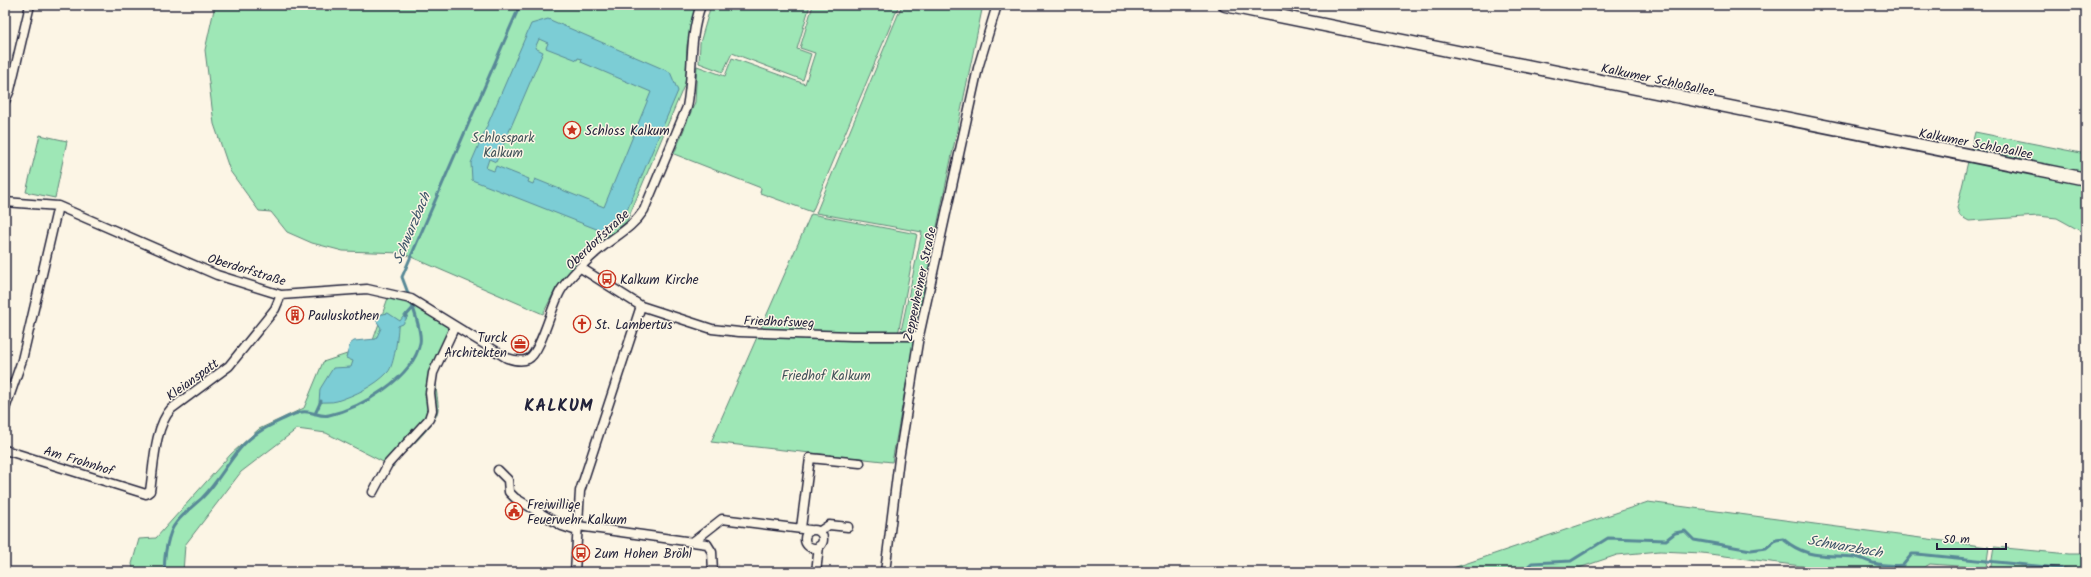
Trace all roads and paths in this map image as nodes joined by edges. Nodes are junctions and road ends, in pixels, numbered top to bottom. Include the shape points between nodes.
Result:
1 (30, 5) edge
2 (702, 5) edge
3 (996, 5) edge
4 (1225, 5) edge
5 (5, 100) edge
6 (2086, 179) edge
7 (5, 202) edge
8 (58, 206) junction
9 (581, 268) junction
10 (281, 296) junction
11 (641, 306) junction
12 (455, 326) junction
13 (919, 336) junction
14 (5, 409) edge
15 (5, 450) edge
16 (860, 463) dead end
17 (498, 470) dead end
18 (372, 492) dead end
19 (146, 494) joint
20 (848, 527) dead end
21 (578, 529) junction
22 (805, 529) junction
23 (820, 531) junction
24 (694, 541) junction
25 (820, 546) junction
26 (575, 572) edge
27 (713, 572) edge
28 (816, 572) edge
29 (885, 572) edge

1 - 5 street via 10,90
2 - 9 street, Oberdorfstraße via 691,43 690,92 687,107 644,210 630,228 601,249
3 - 13 street, Zeppenheimer Straße via 978,68
4 - 6 main road, Kalkumer Schloßallee
7 - 8 street, Oberdorfstraße
8 - 10 street, Oberdorfstraße via 216,275
8 - 14 street via 22,360
9 - 11 street, Friedhofsweg
9 - 12 street, Oberdorfstraße via 561,290 540,342 534,354 528,359 507,358
10 - 12 street, Oberdorfstraße via 367,289 411,299
10 - 19 street, Kleianspatt via 275,309 229,366 164,417 160,427 150,492
11 - 13 street, Friedhofsweg via 712,329 739,332
11 - 21 street via 580,491
12 - 18 street via 433,373 430,393 432,410 429,419 388,464
13 - 29 street, Zeppenheimer Straße via 900,451
15 - 19 street, Am Frohnhof
16 - 22 street via 810,458
17 - 21 street via 508,480 509,492 515,498 562,526
20 - 23 street via 829,525
21 - 24 street
21 - 26 street
22 - 23 street
22 - 24 street via 722,519
22 - 25 street via 805,542 810,548
23 - 25 street via 823,539
24 - 27 street via 707,544 712,552
25 - 28 street

